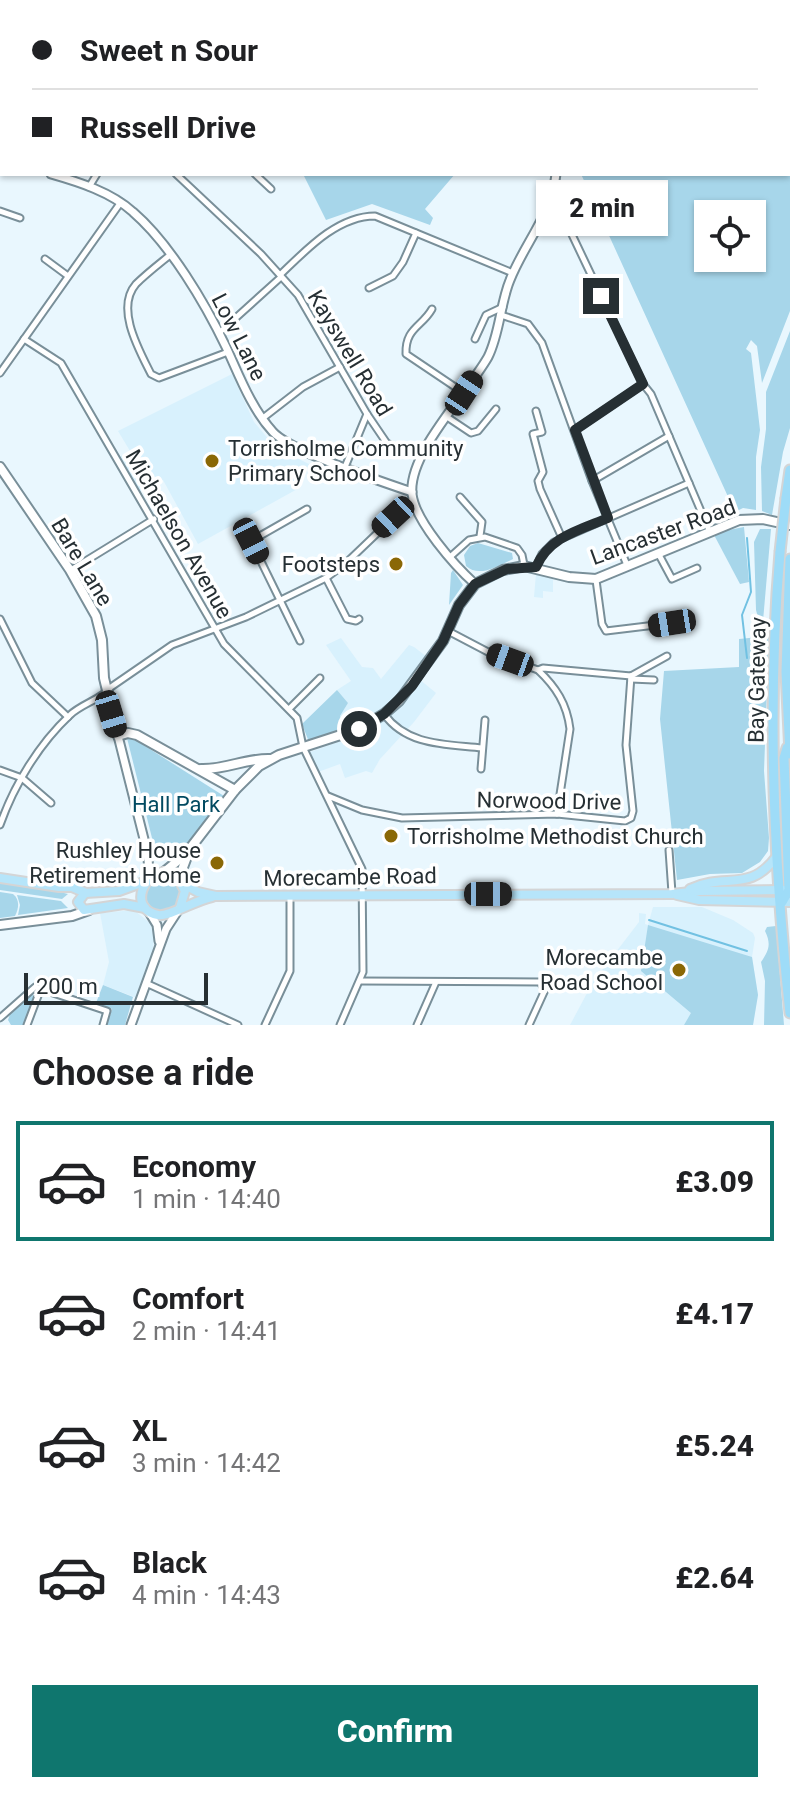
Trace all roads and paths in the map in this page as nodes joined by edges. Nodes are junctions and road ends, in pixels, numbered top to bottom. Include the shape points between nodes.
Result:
1 (57, 176) edge
2 (96, 176) edge
3 (178, 176) edge
4 (257, 176) edge
5 (556, 176) edge
6 (89, 187) junction
7 (271, 189) dead end
8 (121, 202) junction
9 (550, 203) junction
10 (0, 211) edge
11 (20, 218) dead end
12 (416, 233) junction
13 (170, 255) junction
14 (45, 259) dead end
15 (513, 273) junction
16 (68, 276) junction
17 (280, 276) junction
18 (369, 288) dead end
19 (432, 309) dead end
20 (502, 311) junction
21 (219, 333) junction
22 (24, 339) junction
23 (475, 339) dead end
24 (228, 352) junction
25 (340, 367) junction
26 (0, 373) edge
27 (643, 384) junction
28 (464, 393) junction
29 (496, 409) dead end
30 (536, 411) dead end
31 (367, 414) junction
32 (447, 417) junction
33 (263, 418) junction
34 (575, 430) junction
35 (669, 436) junction
36 (394, 448) dead end
37 (0, 467) edge
38 (345, 467) junction
39 (790, 470) edge
40 (592, 481) junction
41 (689, 483) junction
42 (412, 496) junction
43 (460, 497) dead end
44 (307, 509) dead end
45 (608, 518) junction
46 (154, 519) junction
47 (790, 525) edge
48 (709, 530) junction
49 (480, 536) junction
50 (562, 538) junction
51 (657, 552) junction
52 (450, 557) junction
53 (790, 560) edge
54 (627, 565) junction
55 (524, 566) junction
56 (536, 567) junction
57 (697, 568) dead end
58 (70, 570) junction
59 (326, 578) junction
60 (596, 579) junction
61 (475, 584) junction
62 (282, 600) junction
63 (359, 619) dead end
64 (1, 623) edge
65 (672, 623) dead end
66 (214, 629) junction
67 (448, 631) junction
68 (300, 641) dead end
69 (667, 656) dead end
70 (538, 670) junction
71 (631, 677) junction
72 (320, 678) dead end
73 (654, 680) dead end
74 (107, 693) junction
75 (289, 709) junction
76 (384, 714) junction
77 (68, 717) junction
78 (485, 720) dead end
79 (118, 736) junction
80 (789, 741) edge
81 (303, 747) junction
82 (482, 748) junction
83 (790, 754) edge
84 (270, 759) junction
85 (200, 769) junction
86 (481, 769) dead end
87 (0, 770) edge
88 (22, 778) junction
89 (235, 790) junction
90 (327, 795) junction
91 (51, 803) dead end
92 (557, 814) junction
93 (0, 825) edge
94 (192, 847) junction
95 (669, 850) dead end
96 (147, 851) junction
97 (777, 856) junction
98 (164, 872) junction
99 (0, 878) edge
100 (146, 880) junction
101 (182, 883) junction
102 (59, 887) junction
103 (786, 890) edge
104 (87, 893) junction
105 (677, 894) junction
106 (362, 895) junction
107 (216, 896) junction
108 (290, 896) junction
109 (78, 902) junction
110 (784, 902) edge
111 (90, 909) junction
112 (180, 909) junction
113 (148, 910) junction
114 (57, 917) junction
115 (0, 925) edge
116 (158, 955) junction
117 (360, 981) junction
118 (436, 982) junction
119 (148, 984) junction
120 (41, 988) junction
121 (790, 1013) edge
122 (0, 1018) edge
123 (7, 1025) edge
124 (27, 1025) edge
125 (103, 1025) edge
126 (131, 1025) edge
127 (238, 1025) edge
128 (265, 1025) edge
129 (340, 1025) edge
130 (417, 1025) edge
131 (529, 1025) edge

1 - 6 street, Low Lane
2 - 6 street
3 - 17 street, Kayswell Road
4 - 7 street
5 - 9 street
6 - 8 street, Low Lane
8 - 13 street, Low Lane
8 - 16 street
9 - 15 street
9 - 27 street via 560,210
10 - 11 street
12 - 15 street
12 - 17 street via 365,216 321,237
12 - 18 street via 393,276
13 - 21 street, Low Lane
13 - 24 street via 134,286 128,299 127,312 151,374 159,378
14 - 16 street
15 - 20 street
16 - 22 street
17 - 21 street
17 - 25 street, Kayswell Road via 304,303
19 - 28 street via 414,325 406,354
20 - 23 street via 486,315
20 - 28 street via 489,354
20 - 34 street via 528,324 542,343
21 - 24 street, Low Lane
22 - 26 street
22 - 46 street, Michaelson Avenue via 61,363
24 - 33 street, Low Lane
25 - 31 street, Kayswell Road
25 - 33 street
27 - 34 street
27 - 35 street
28 - 32 street
29 - 32 street via 471,433
30 - 50 street via 542,432 533,434 543,472 538,481
31 - 36 street, Kayswell Road
31 - 38 street
32 - 42 street via 418,460
33 - 38 street, Low Lane via 278,436
34 - 40 street
35 - 40 street
35 - 41 street
37 - 58 main road, Bare Lane
38 - 42 street, Low Lane
39 - 97 highway, Bay Gateway, bridge via 773,676
40 - 45 street
41 - 45 street
41 - 48 street
42 - 52 street
42 - 59 street
43 - 49 street via 482,522
44 - 62 street via 251,541
45 - 50 street
45 - 54 street
46 - 58 street
46 - 66 street, Michaelson Avenue
47 - 48 main road, Lancaster Road via 739,520
48 - 51 main road, Lancaster Road
49 - 52 street
49 - 55 street via 517,548
50 - 56 street via 545,549
51 - 54 main road, Lancaster Road
51 - 57 street via 672,579
52 - 61 street
53 - 80 highway, Bay Gateway
54 - 60 main road, Lancaster Road
55 - 56 main road, Lancaster Road
55 - 61 main road, Lancaster Road
56 - 60 main road, Lancaster Road
58 - 74 main road, Bare Lane via 100,627
59 - 62 street
59 - 63 street via 347,619
60 - 65 street via 606,631
61 - 67 main road
62 - 66 street
62 - 68 street
64 - 77 street via 32,683
66 - 74 street via 172,645
66 - 75 street, Michaelson Avenue
67 - 70 street
67 - 76 main road via 412,686
69 - 71 street
70 - 71 street
70 - 92 street via 558,692 569,717
71 - 73 street
71 - 92 street, Norwood Drive via 626,745 631,818
72 - 75 street
74 - 77 street
74 - 79 main road, Bare Lane
75 - 81 street, Michaelson Avenue via 297,718
76 - 81 main road via 359,729
76 - 82 street via 414,739
77 - 88 street
78 - 82 street
79 - 85 main road via 132,733
79 - 96 street
80 - 83 highway, Bay Gateway
80 - 103 highway via 784,758
81 - 84 main road
81 - 90 street, Michaelson Avenue
82 - 86 street
84 - 85 main road
84 - 89 main road
85 - 89 main road
87 - 88 street
88 - 91 street
88 - 93 street
89 - 94 main road
90 - 92 street, Norwood Drive via 362,810 402,818
90 - 106 street, Michaelson Avenue via 362,869
94 - 98 main road
94 - 101 main road
95 - 105 street
96 - 98 street
96 - 100 street
97 - 103 highway, Bay Gateway
97 - 105 main road via 756,877 715,881
98 - 100 main road
98 - 101 main road
99 - 102 main road
100 - 104 main road via 124,890
100 - 113 main road via 142,898
101 - 107 main road, Morecambe Road
101 - 112 main road via 185,897
102 - 104 main road
102 - 109 main road
103 - 105 main road, Morecambe Road
103 - 110 highway
104 - 109 main road
104 - 111 main road via 95,900
105 - 106 main road, Morecambe Road
105 - 110 main road, Morecambe Road via 699,900
106 - 108 main road, Morecambe Road
106 - 117 street, Michaelson Avenue
107 - 108 main road, Morecambe Road
107 - 112 main road, Morecambe Road
108 - 128 street via 290,971
109 - 111 main road
109 - 114 main road
110 - 121 highway
111 - 113 main road via 130,904
111 - 114 main road
112 - 113 main road via 166,916
112 - 116 street via 168,924
113 - 116 street via 159,935
114 - 115 main road
116 - 119 street
117 - 118 street
117 - 129 street, Michaelson Avenue
118 - 130 street
118 - 131 street via 544,984
119 - 126 street
119 - 127 street
120 - 122 street via 31,988
120 - 124 street
120 - 125 street via 107,1011
122 - 123 street

